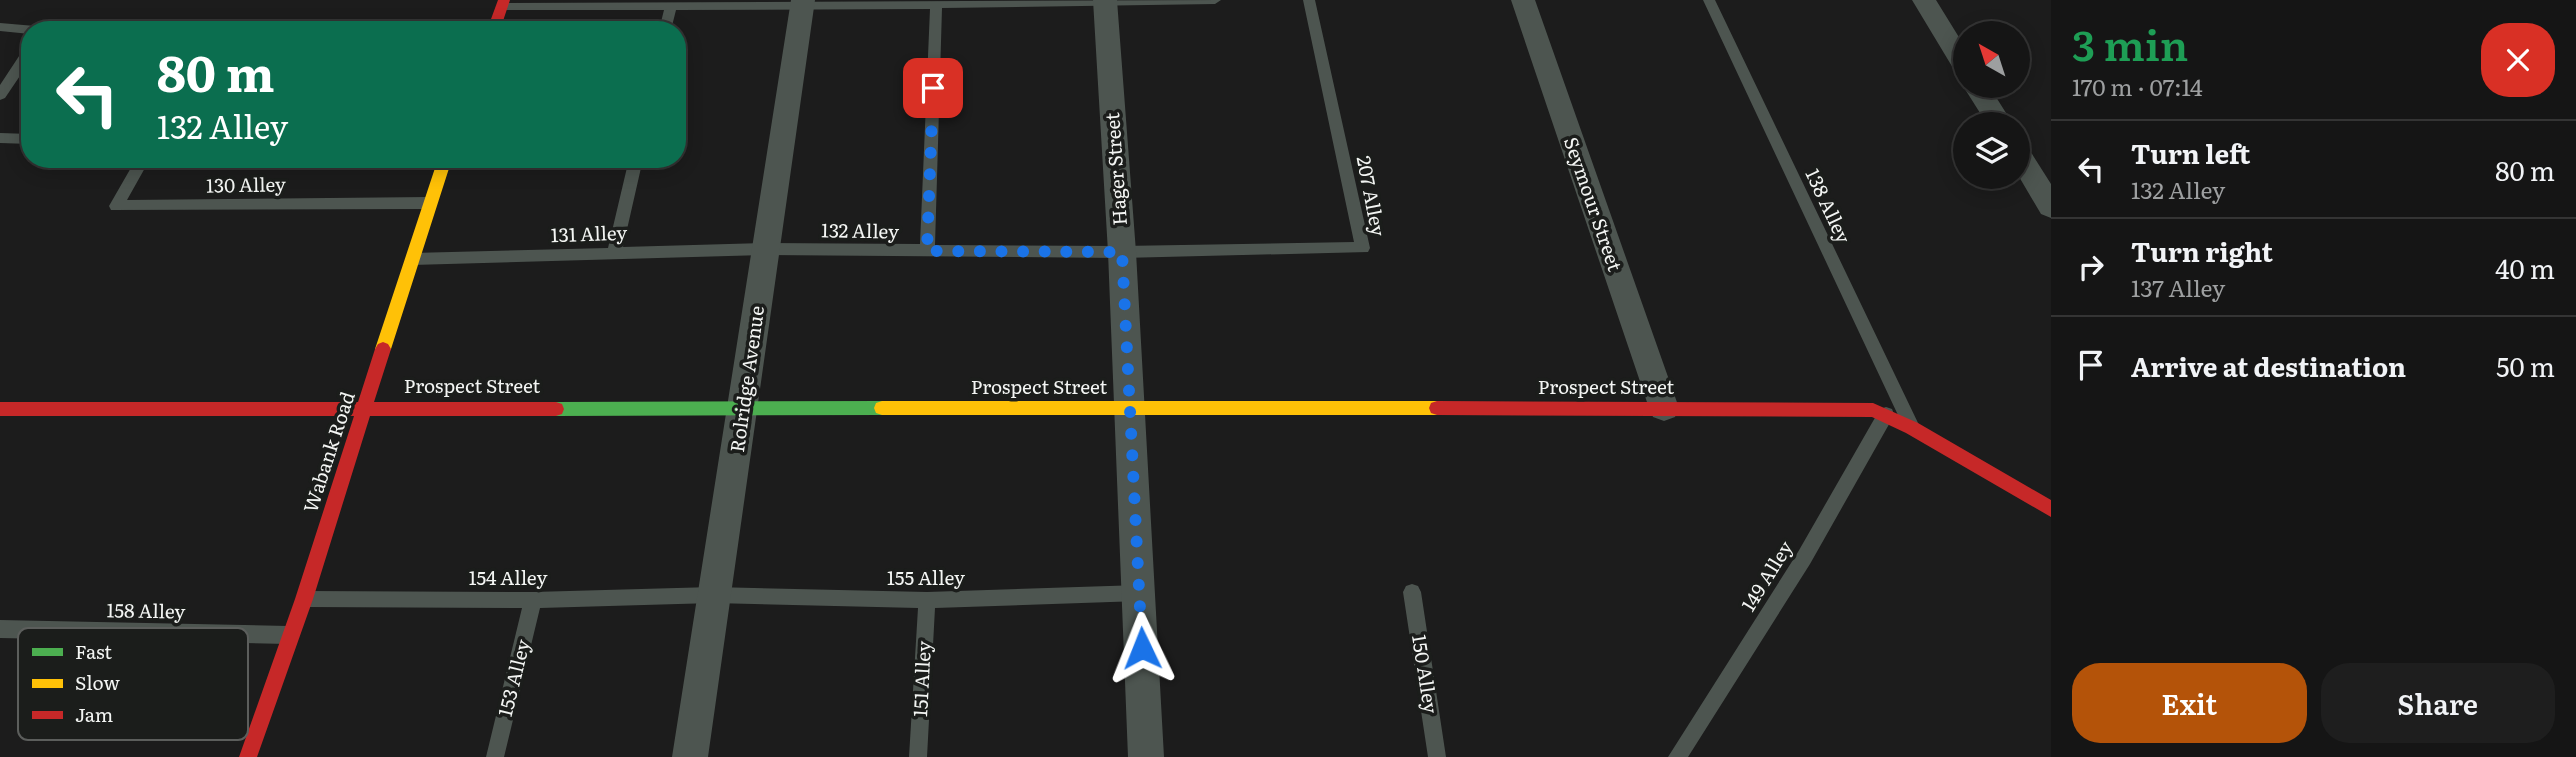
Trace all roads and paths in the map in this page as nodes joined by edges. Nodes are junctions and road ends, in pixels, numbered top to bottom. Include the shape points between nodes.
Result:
1 (1215, 0) edge
2 (1309, 0) edge
3 (1523, 0) edge
4 (1709, 0) edge
5 (1924, 0) edge
6 (1105, 1) edge
7 (803, 2) edge
8 (503, 3) edge
9 (671, 6) junction
10 (936, 6) junction
11 (496, 21) edge
12 (667, 21) edge
13 (0, 27) edge
14 (21, 29) edge
15 (1953, 47) edge
16 (21, 64) edge
17 (0, 95) edge
18 (0, 138) edge
19 (21, 139) edge
20 (137, 168) edge
21 (442, 168) edge
22 (634, 168) edge
23 (2030, 173) edge
24 (429, 203) junction
25 (2051, 207) edge
26 (766, 250) junction
27 (927, 251) junction
28 (1122, 252) junction
29 (614, 253) junction
30 (412, 259) junction
31 (366, 407) junction
32 (742, 407) junction
33 (1130, 408) junction
34 (1664, 408) junction
35 (0, 409) edge
36 (1886, 414) junction
37 (1912, 428) junction
38 (2051, 509) edge
39 (1412, 592) dead end
40 (1140, 593) junction
41 (713, 594) junction
42 (304, 599) junction
43 (533, 600) junction
44 (927, 600) junction
45 (0, 629) edge
46 (18, 629) edge
47 (248, 634) edge
48 (292, 635) junction
49 (248, 757) edge
50 (495, 757) edge
51 (690, 757) edge
52 (918, 757) edge
53 (1146, 757) edge
54 (1437, 757) edge
55 (1676, 757) edge

1 - 6 lane
2 - 28 lane, 207 Alley via 1363,248
3 - 34 street, Seymour Street
4 - 37 lane, 138 Alley
5 - 15 street
6 - 10 lane
6 - 28 street, Hager Street
7 - 9 lane
7 - 10 lane
7 - 26 street, Rolridge Avenue
8 - 9 lane
8 - 11 street
9 - 12 lane
10 - 27 lane
13 - 14 lane
16 - 17 lane
18 - 19 lane
20 - 24 lane, 130 Alley via 116,206
21 - 24 street, Wabank Road
22 - 29 lane
23 - 25 street
24 - 30 street, Wabank Road
26 - 27 lane, 132 Alley
26 - 29 lane, 131 Alley
26 - 32 street, Rolridge Avenue
27 - 28 lane, 132 Alley
28 - 33 street, Hager Street
29 - 30 lane, 131 Alley
30 - 31 street, Wabank Road
31 - 32 street, Prospect Street
31 - 35 street, Prospect Street
31 - 42 street, Wabank Road
32 - 33 street, Prospect Street
32 - 41 street, Rolridge Avenue
33 - 34 street, Prospect Street
33 - 40 street, Hager Street
34 - 36 street, Prospect Street via 1873,410
36 - 37 street, Prospect Street
36 - 55 lane, 149 Alley via 1804,558
37 - 38 street, Prospect Street
39 - 54 lane, 150 Alley
40 - 44 lane, 155 Alley
40 - 53 street, Hager Street
41 - 43 lane, 154 Alley
41 - 44 lane, 155 Alley
41 - 51 street, Rolridge Avenue
42 - 43 lane, 154 Alley
42 - 48 street, Wabank Road
43 - 50 lane, 153 Alley
44 - 52 lane, 151 Alley
45 - 46 lane, 158 Alley
47 - 48 lane, 158 Alley
48 - 49 street, Wabank Road

